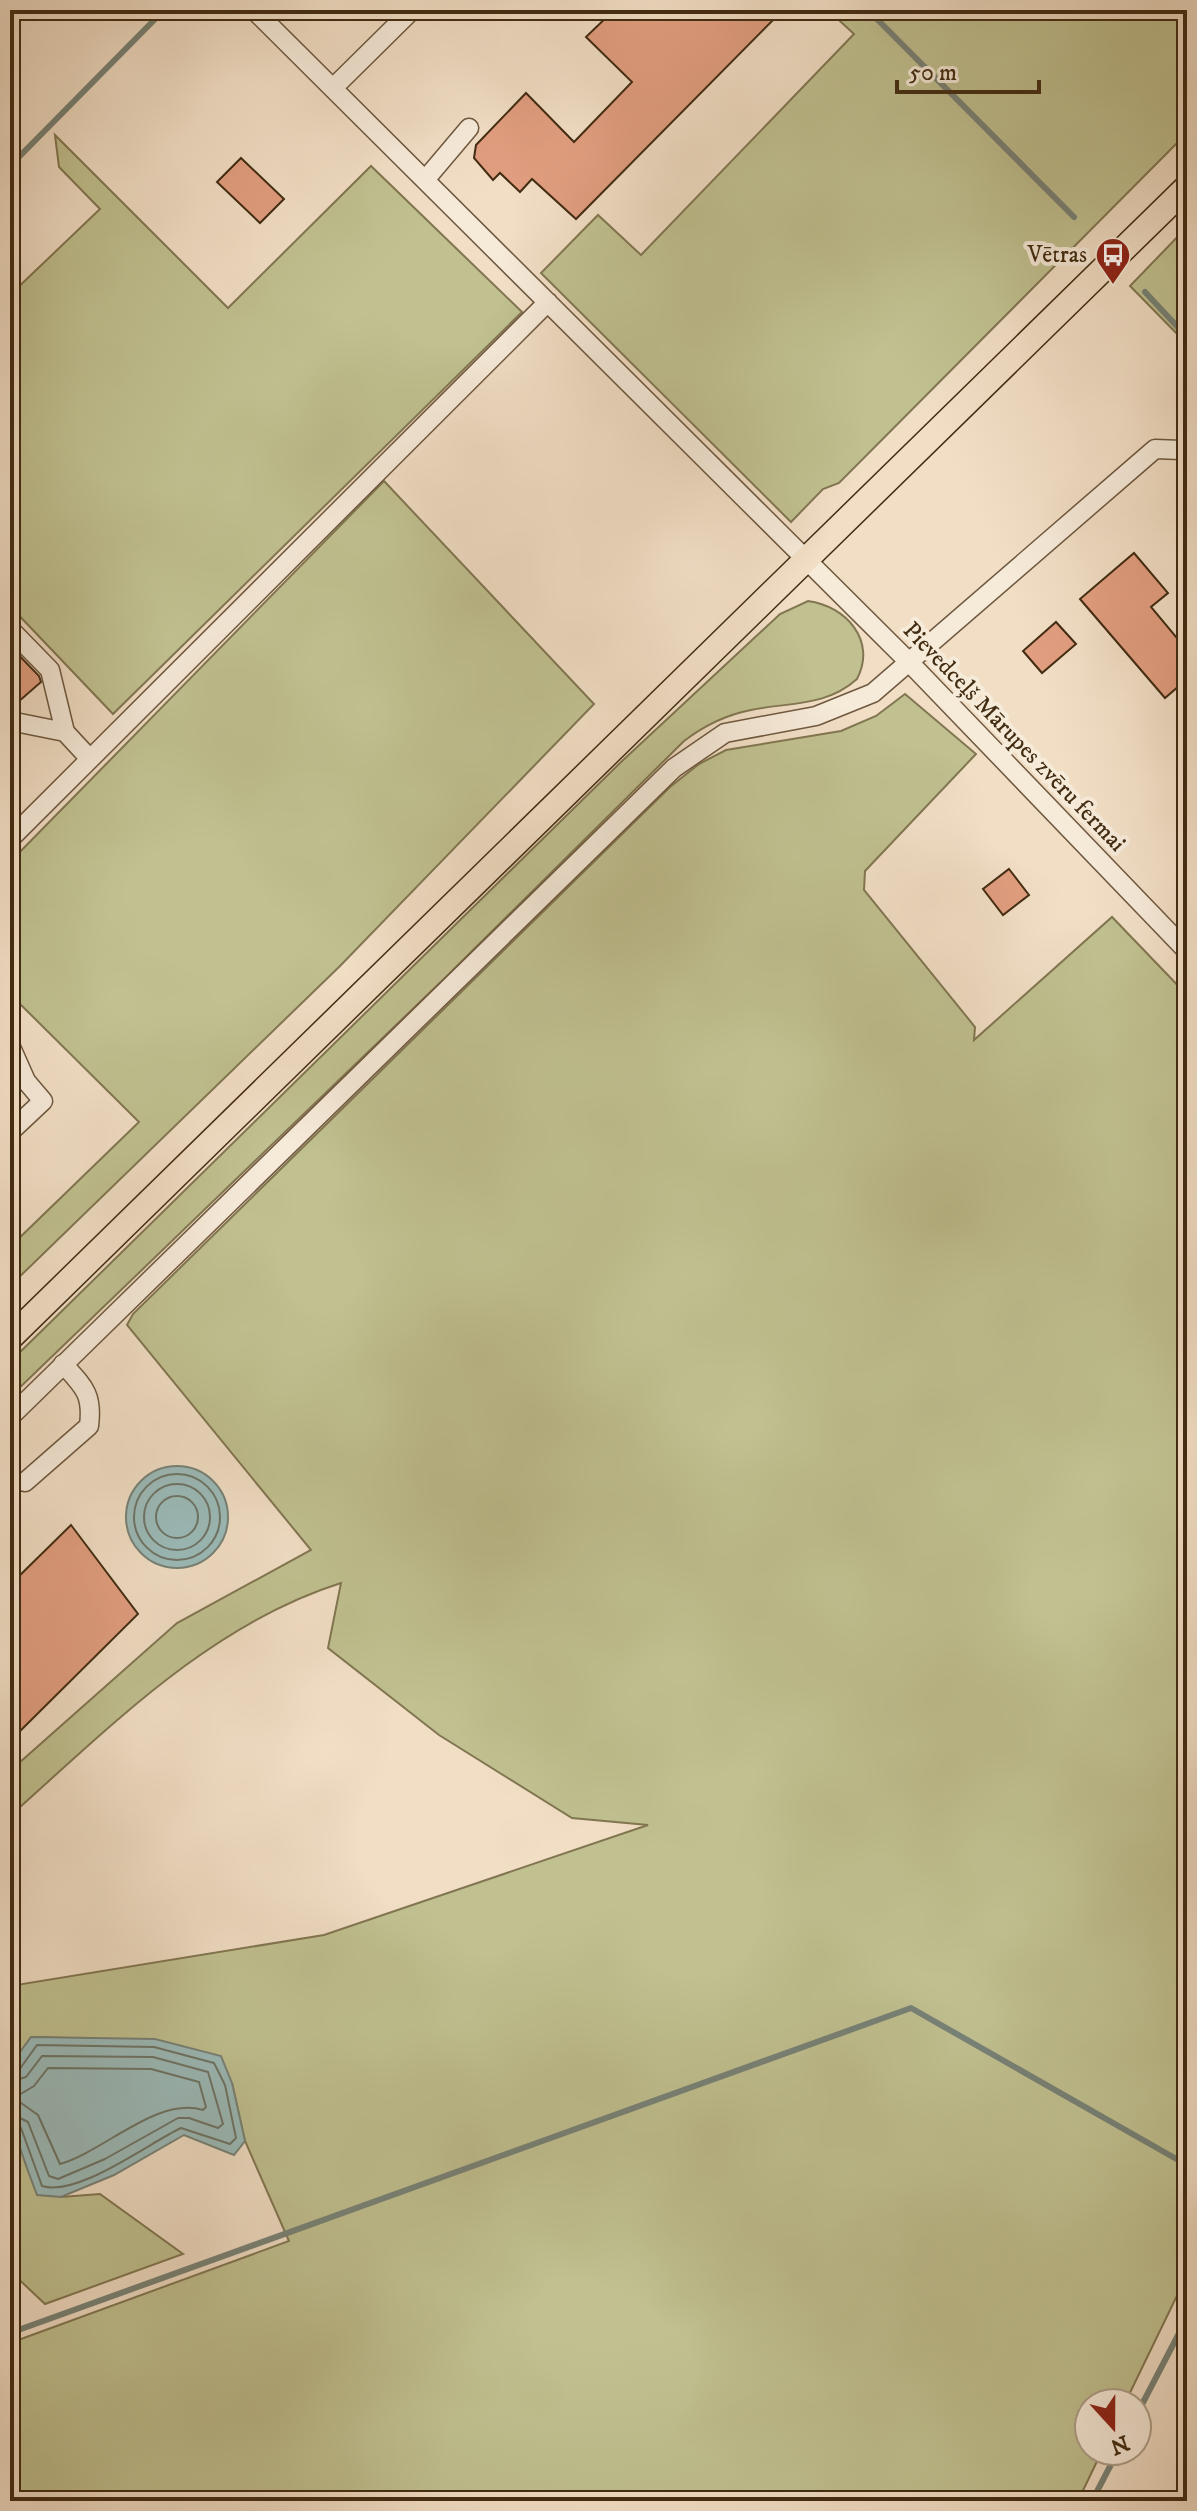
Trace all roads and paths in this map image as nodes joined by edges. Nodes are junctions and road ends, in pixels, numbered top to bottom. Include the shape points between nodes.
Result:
1 (254, 10) edge
2 (412, 10) edge
3 (333, 88) junction
4 (469, 128) dead end
5 (425, 180) junction
6 (1187, 187) edge
7 (548, 302) junction
8 (1187, 456) edge
9 (805, 559) junction
10 (10, 629) edge
11 (909, 662) junction
12 (10, 721) edge
13 (65, 732) junction
14 (90, 759) junction
15 (10, 839) edge
16 (1187, 951) edge
17 (10, 1045) edge
18 (10, 1132) edge
19 (10, 1338) edge
20 (63, 1364) junction
21 (10, 1417) edge
22 (25, 1482) dead end

1 - 3 street, Pievedceļš Mārupes zvēru fermai
2 - 3 street
3 - 5 street, Pievedceļš Mārupes zvēru fermai
4 - 5 street
5 - 7 street, Pievedceļš Mārupes zvēru fermai
6 - 9 main road
7 - 9 street, Pievedceļš Mārupes zvēru fermai
7 - 14 street
8 - 11 street via 1181,450 1155,449
9 - 11 street, Pievedceļš Mārupes zvēru fermai
9 - 19 main road
10 - 13 street via 50,670
11 - 16 street, Pievedceļš Mārupes zvēru fermai
11 - 20 street via 873,693 845,707 725,733 674,768
12 - 13 street
13 - 14 street
14 - 15 street
17 - 18 street via 26,1081 43,1101
20 - 21 street
20 - 22 street via 91,1403 89,1426

